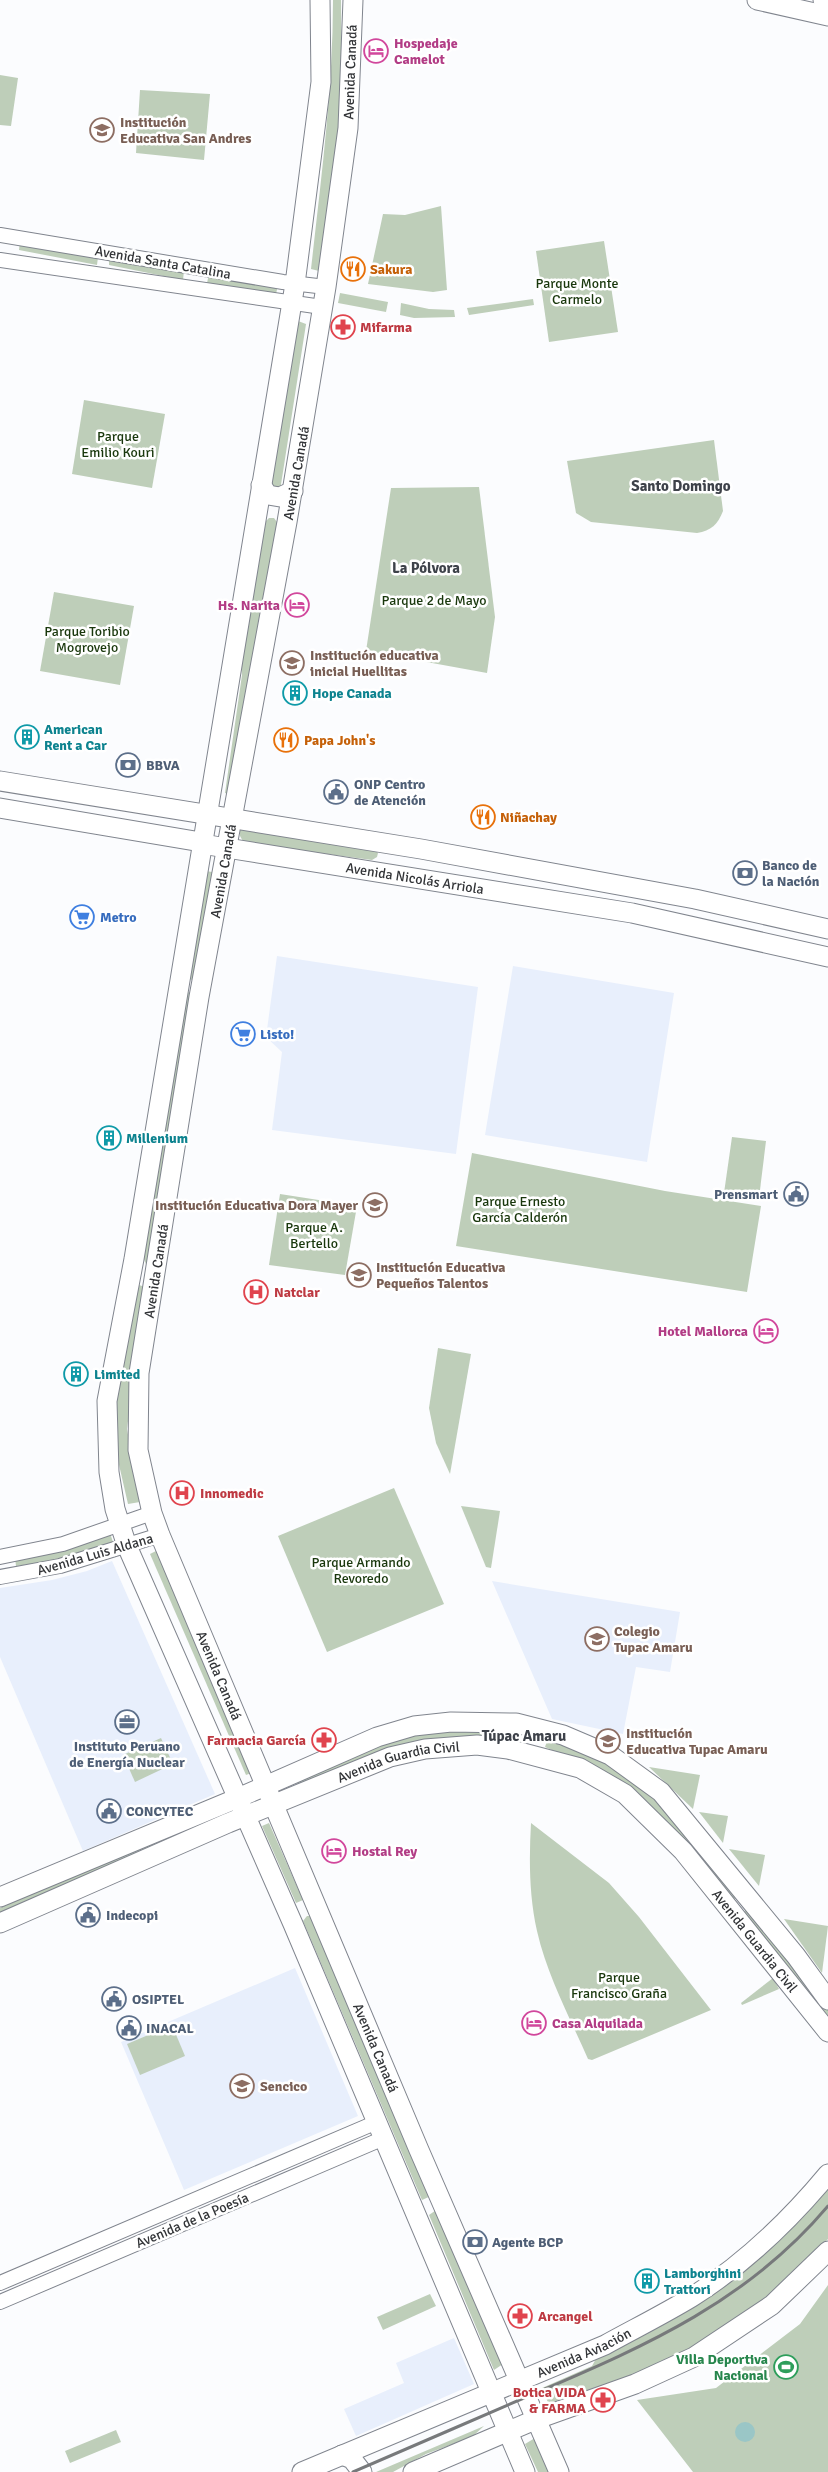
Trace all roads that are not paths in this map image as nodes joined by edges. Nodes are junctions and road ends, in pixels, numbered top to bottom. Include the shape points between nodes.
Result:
1 (320, 0) edge
2 (353, 0) edge
3 (757, 0) edge
4 (823, 0) edge
5 (828, 1) edge
6 (828, 16) edge
7 (0, 235) edge
8 (0, 260) edge
9 (295, 284) junction
10 (326, 287) junction
11 (291, 303) junction
12 (322, 306) junction
13 (261, 485) junction
14 (293, 491) junction
15 (256, 517) junction
16 (288, 522) junction
17 (0, 781) edge
18 (0, 808) edge
19 (206, 816) junction
20 (232, 820) junction
21 (372, 841) junction
22 (201, 842) junction
23 (227, 848) junction
24 (421, 849) junction
25 (366, 870) junction
26 (349, 878) dead end
27 (417, 878) junction
28 (828, 929) edge
29 (828, 957) edge
30 (178, 988) junction
31 (199, 996) junction
32 (134, 1259) junction
33 (157, 1265) junction
34 (152, 1514) junction
35 (120, 1524) junction
36 (160, 1535) junction
37 (128, 1546) junction
38 (0, 1557) edge
39 (0, 1577) edge
40 (265, 1786) junction
41 (238, 1798) junction
42 (273, 1804) junction
43 (245, 1816) junction
44 (0, 1897) edge
45 (749, 1898) junction
46 (319, 1912) junction
47 (732, 1912) junction
48 (0, 1923) edge
49 (293, 1924) junction
50 (828, 2000) edge
51 (828, 2032) edge
52 (380, 2130) junction
53 (828, 2174) edge
54 (438, 2194) junction
55 (414, 2208) junction
56 (828, 2251) edge
57 (0, 2283) edge
58 (0, 2302) edge
59 (518, 2380) junction
60 (492, 2391) junction
61 (536, 2419) junction
62 (508, 2431) junction
63 (342, 2455) junction
64 (302, 2472) edge
65 (362, 2472) edge
66 (413, 2472) edge
67 (525, 2472) edge
68 (558, 2472) edge

1 - 9 main road, Avenida Canadá via 321,82
2 - 10 main road, Avenida Canadá via 348,128
3 - 6 main road
4 - 5 main road
7 - 9 street, Avenida Santa Catalina
8 - 11 street, Avenida Santa Catalina
9 - 10 street, Avenida Santa Catalina
9 - 11 main road, Avenida Canadá
10 - 12 main road, Avenida Canadá
11 - 12 street, Avenida Santa Catalina
11 - 13 main road, Avenida Canadá
12 - 14 main road, Avenida Canadá
13 - 14 main road via 268,496 280,497
13 - 15 main road, Avenida Canadá
14 - 16 main road, Avenida Canadá
15 - 16 main road via 266,510 279,513
15 - 19 main road, Avenida Canadá
16 - 20 main road, Avenida Canadá
17 - 19 main road, Avenida Nicolás Arriola
18 - 22 main road, Avenida Nicolás Arriola via 56,824
19 - 20 main road, Avenida Nicolás Arriola
19 - 22 main road, Avenida Canadá
20 - 21 main road, Avenida Nicolás Arriola
20 - 23 main road, Avenida Canadá
21 - 24 main road, Avenida Nicolás Arriola via 401,838
21 - 25 main road via 378,846 381,856 376,866
22 - 23 main road, Avenida Nicolás Arriola
22 - 30 main road, Avenida Canadá
23 - 25 main road, Avenida Nicolás Arriola
23 - 31 main road, Avenida Canadá
24 - 27 main road via 412,854 407,864
24 - 28 main road, Avenida Nicolás Arriola via 679,896
25 - 26 main road
25 - 27 main road, Avenida Nicolás Arriola
27 - 29 main road, Avenida Nicolás Arriola via 632,913
30 - 31 main road via 183,983 190,983
30 - 32 main road, Avenida Canadá
31 - 33 main road, Avenida Canadá
32 - 33 main road via 142,1270
32 - 35 main road, Avenida Canadá via 107,1401 108,1472
33 - 34 main road, Avenida Canadá via 139,1373 138,1450
34 - 35 street, Avenida Luis Aldana
34 - 36 main road, Avenida Canadá
35 - 37 main road, Avenida Canadá
35 - 38 street, Avenida Luis Aldana via 63,1544
36 - 37 street, Avenida Luis Aldana
36 - 40 main road, Avenida Canadá
37 - 39 street, Avenida Luis Aldana via 60,1566
37 - 41 main road, Avenida Canadá
40 - 41 main road, Avenida Guardia Civil
40 - 42 main road, Avenida Canadá
40 - 45 main road, Avenida Guardia Civil via 378,1737 414,1726 451,1722 516,1723 534,1727 564,1735 610,1755 661,1792
41 - 43 main road, Avenida Canadá
41 - 44 main road, Avenida Guardia Civil
42 - 43 main road, Avenida Guardia Civil
42 - 46 main road, Avenida Canadá
42 - 47 main road, Avenida Guardia Civil via 390,1757 425,1749 477,1745 508,1748 580,1768 625,1794 682,1851
43 - 48 main road, Avenida Guardia Civil
43 - 49 main road, Avenida Canadá
45 - 47 main road
45 - 50 main road, Avenida Guardia Civil
46 - 49 main road via 302,1910 297,1913
46 - 54 main road, Avenida Canadá
47 - 51 main road, Avenida Guardia Civil
49 - 52 main road, Avenida Canadá
52 - 55 main road, Avenida Canadá
52 - 57 street, Avenida de la Poesía
52 - 58 street, Avenida de la Poesía
53 - 59 main road, Avenida Aviación via 771,2236 692,2296 604,2345
54 - 55 main road via 432,2206
54 - 59 main road, Avenida Canadá
55 - 60 main road, Avenida Canadá
56 - 61 main road via 772,2305 694,2357 635,2384
59 - 60 main road, Avenida Aviación
59 - 61 main road, Avenida Canadá
60 - 62 main road, Avenida Canadá
60 - 63 main road, Avenida Aviación
61 - 62 main road
61 - 68 main road, Avenida Canadá
62 - 66 main road
62 - 67 main road, Avenida Canadá
63 - 64 main road, Avenida Aviación
63 - 65 main road via 352,2459

